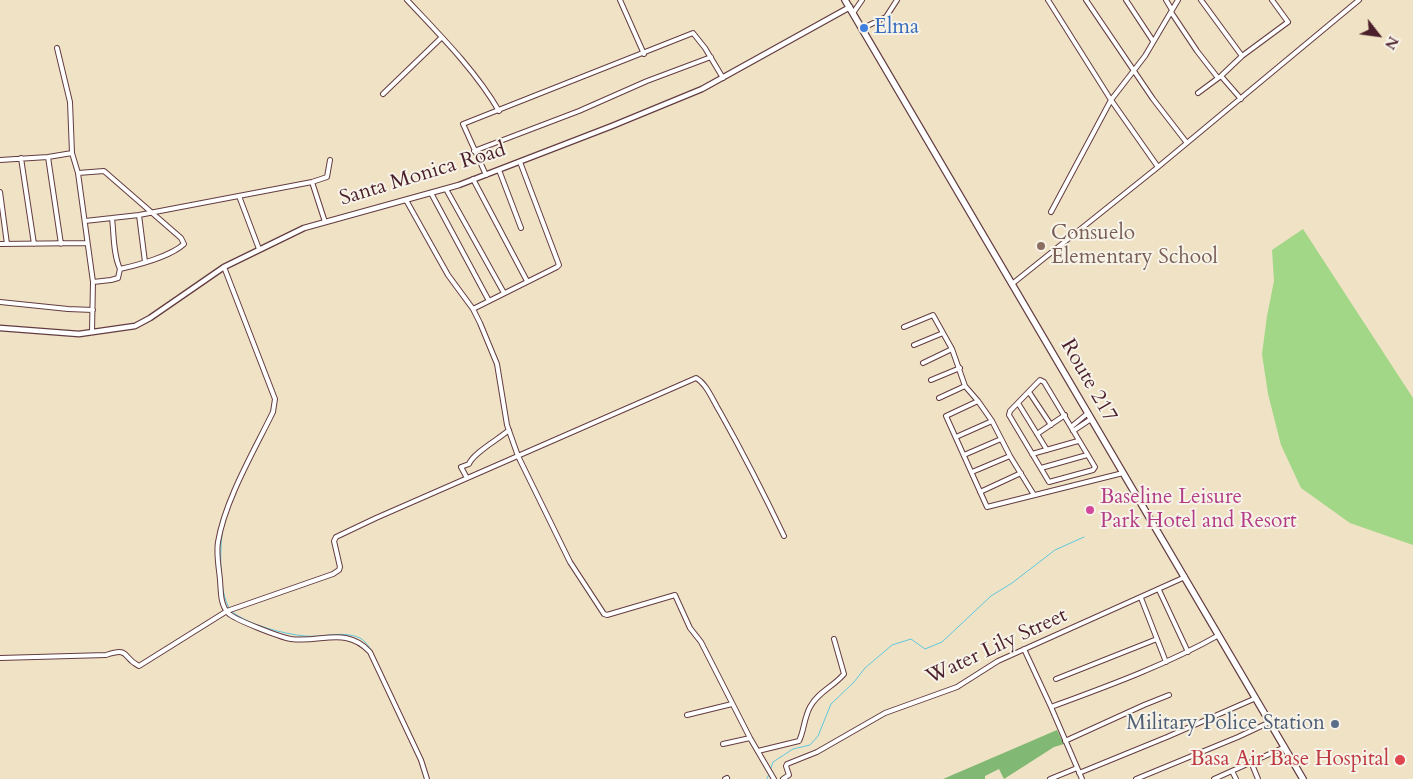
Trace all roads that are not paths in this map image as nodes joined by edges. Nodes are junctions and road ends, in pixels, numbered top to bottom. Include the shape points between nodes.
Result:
1 (407, 0) edge
2 (620, 0) edge
3 (845, 0) edge
4 (862, 0) edge
5 (897, 0) edge
6 (1048, 0) edge
7 (1086, 0) edge
8 (1126, 0) edge
9 (1166, 0) edge
10 (1178, 0) edge
11 (1201, 0) edge
12 (1272, 0) edge
13 (1358, 0) edge
14 (852, 10) junction
15 (1172, 11) junction
16 (863, 28) junction
17 (441, 38) junction
18 (1153, 41) junction
19 (57, 48) dead end
20 (644, 54) junction
21 (1242, 56) junction
22 (711, 57) junction
23 (1134, 70) junction
24 (1220, 77) junction
25 (723, 78) junction
26 (1198, 93) dead end
27 (383, 94) dead end
28 (1241, 99) junction
29 (1112, 100) junction
30 (499, 111) junction
31 (1187, 143) junction
32 (474, 150) junction
33 (72, 153) junction
34 (48, 157) junction
35 (21, 158) junction
36 (0, 160) edge
37 (330, 160) dead end
38 (520, 162) junction
39 (1158, 167) junction
40 (498, 170) junction
41 (78, 173) junction
42 (486, 175) junction
43 (473, 179) junction
44 (312, 182) junction
45 (446, 189) junction
46 (0, 192) edge
47 (431, 193) junction
48 (239, 196) junction
49 (406, 200) junction
50 (151, 212) junction
51 (1051, 212) dead end
52 (139, 215) junction
53 (112, 218) junction
54 (85, 222) junction
55 (325, 222) junction
56 (521, 228) dead end
57 (87, 243) junction
58 (0, 244) edge
59 (7, 244) junction
60 (34, 244) junction
61 (60, 244) junction
62 (259, 249) junction
63 (145, 262) junction
64 (224, 267) junction
65 (120, 268) junction
66 (527, 281) junction
67 (93, 282) junction
68 (1012, 284) junction
69 (504, 293) junction
70 (490, 301) junction
71 (0, 302) edge
72 (473, 309) junction
73 (93, 310) junction
74 (904, 327) dead end
75 (0, 328) edge
76 (92, 331) junction
77 (943, 333) junction
78 (914, 345) dead end
79 (952, 349) junction
80 (923, 363) dead end
81 (960, 368) junction
82 (931, 380) dead end
83 (965, 386) junction
84 (1029, 392) junction
85 (939, 398) dead end
86 (978, 401) junction
87 (1018, 403) junction
88 (1065, 415) junction
89 (1090, 416) junction
90 (992, 421) junction
91 (1051, 425) junction
92 (1072, 429) junction
93 (509, 430) junction
94 (1038, 434) junction
95 (956, 437) junction
96 (1001, 439) junction
97 (1078, 441) junction
98 (1047, 450) junction
99 (1032, 454) junction
100 (964, 455) junction
101 (1087, 455) junction
102 (518, 456) junction
103 (1010, 456) junction
104 (1041, 468) junction
105 (972, 472) junction
106 (1021, 473) junction
107 (1123, 473) junction
108 (467, 478) junction
109 (980, 492) junction
110 (1034, 495) junction
111 (784, 536) dead end
112 (1185, 577) junction
113 (1159, 590) junction
114 (1141, 598) junction
115 (227, 611) junction
116 (1219, 635) junction
117 (834, 639) dead end
118 (1157, 640) junction
119 (1024, 649) junction
120 (1188, 652) junction
121 (0, 658) edge
122 (1166, 662) junction
123 (1056, 679) dead end
124 (1170, 695) dead end
125 (1256, 698) junction
126 (732, 704) junction
127 (1051, 707) junction
128 (687, 715) dead end
129 (1270, 722) junction
130 (750, 738) junction
131 (1065, 741) junction
132 (723, 744) dead end
133 (1285, 747) junction
134 (758, 751) junction
135 (1251, 762) junction
136 (1078, 770) junction
137 (1232, 771) junction
138 (1222, 777) edge
139 (427, 779) edge
140 (774, 779) edge
141 (783, 779) edge
142 (1050, 779) edge
143 (1082, 779) edge
144 (1136, 779) edge
145 (1214, 779) edge
146 (1236, 779) edge
147 (1258, 779) edge
148 (1304, 779) edge

1 - 17 street
2 - 20 street
3 - 14 main road, Route 217
4 - 14 street
5 - 16 street via 886,17
6 - 29 street
7 - 23 street
8 - 18 street
9 - 15 street
10 - 15 street
11 - 21 street
12 - 21 street via 1288,22
13 - 28 street
14 - 16 main road, Route 217
14 - 25 street, Santa Monica Road
15 - 18 street
15 - 24 street via 1197,51
16 - 68 main road, Route 217
17 - 27 street
17 - 30 street via 492,98
18 - 23 street
19 - 33 street via 70,102
20 - 22 street via 693,33
20 - 30 street
21 - 24 street
22 - 25 street
22 - 32 street
23 - 29 street
23 - 31 street
24 - 26 street
24 - 28 street
25 - 38 street, Santa Monica Road
28 - 31 street
29 - 39 street
29 - 51 street
30 - 32 street via 463,124
31 - 39 street
32 - 42 street
33 - 34 street
33 - 41 street
34 - 35 street
34 - 61 street
35 - 36 street
35 - 60 street
37 - 44 street via 326,177
38 - 40 street, Santa Monica Road
38 - 66 street via 559,262 557,267
39 - 68 street
40 - 42 street, Santa Monica Road
40 - 56 street
41 - 50 street via 104,171
41 - 54 street
42 - 43 street, Santa Monica Road
43 - 45 street, Santa Monica Road
43 - 66 street
44 - 48 street
44 - 55 street
45 - 47 street, Santa Monica Road
45 - 69 street
46 - 59 street
47 - 49 street, Santa Monica Road
47 - 70 street
48 - 50 street
48 - 62 street
49 - 55 street, Santa Monica Road
49 - 72 street via 448,275
50 - 52 street
50 - 63 street via 184,244
52 - 53 street
52 - 63 street
53 - 54 street
53 - 65 street
54 - 57 street
55 - 62 street, Santa Monica Road
57 - 61 street
57 - 67 street
58 - 59 street
59 - 60 street
60 - 61 street
62 - 64 street, Santa Monica Road
63 - 65 street
64 - 76 street, Santa Monica Road via 139,324
64 - 115 street via 275,398 273,412 224,514 218,544 222,599
65 - 67 street via 118,278
66 - 69 street
67 - 73 street
68 - 89 main road, Route 217
69 - 70 street
70 - 72 street
71 - 73 street
72 - 93 street via 497,364
73 - 76 street
74 - 77 street via 933,316
75 - 76 street, Santa Monica Road via 79,334
77 - 78 street
77 - 79 street
79 - 80 street
79 - 81 street
81 - 82 street
81 - 83 street
83 - 85 street
83 - 86 street
84 - 87 street
84 - 88 street via 1042,380
84 - 91 street
86 - 90 street
86 - 95 street via 946,416
87 - 94 street
87 - 99 street via 1009,414
88 - 91 street
88 - 92 street
89 - 92 street
89 - 107 main road, Route 217
90 - 95 street
90 - 96 street
91 - 94 street
92 - 97 street
93 - 102 street
93 - 108 street via 462,467
94 - 98 street
95 - 100 street
96 - 100 street
96 - 103 street
97 - 98 street
97 - 101 street
98 - 99 street
99 - 104 street
100 - 105 street
101 - 104 street
101 - 104 street via 1095,469 1051,482
102 - 108 street
102 - 111 street via 696,378 704,384
102 - 126 street via 570,562 604,614 675,595
103 - 105 street
103 - 106 street
105 - 109 street
106 - 109 street
106 - 110 street
107 - 110 street
107 - 112 main road, Route 217
108 - 115 street via 336,538 340,570 333,574
109 - 110 street via 987,507
112 - 113 street, Water Lily Street
112 - 116 main road, Route 217
113 - 114 street, Water Lily Street
113 - 120 street
114 - 118 street
114 - 119 street, Water Lily Street
115 - 121 street via 139,666 118,651
115 - 139 street via 234,618 291,639 340,637 362,643 370,652
116 - 120 street
116 - 125 main road, Route 217
117 - 134 street via 844,674 815,698 805,717 799,741
118 - 122 street
118 - 123 street
119 - 127 street
119 - 141 street, Water Lily Street via 961,685 885,713 817,752 788,764 789,775
120 - 122 street
122 - 127 street
124 - 131 street
125 - 129 main road, Route 217
125 - 136 street via 1167,737
126 - 128 street
126 - 130 street
127 - 131 street
129 - 133 main road, Route 217
129 - 144 street
130 - 132 street
130 - 134 street
131 - 136 street
133 - 135 street
133 - 148 main road, Route 217
134 - 140 street
135 - 137 street
135 - 147 street
136 - 142 street
136 - 143 street
137 - 138 street
137 - 146 street
138 - 145 street

